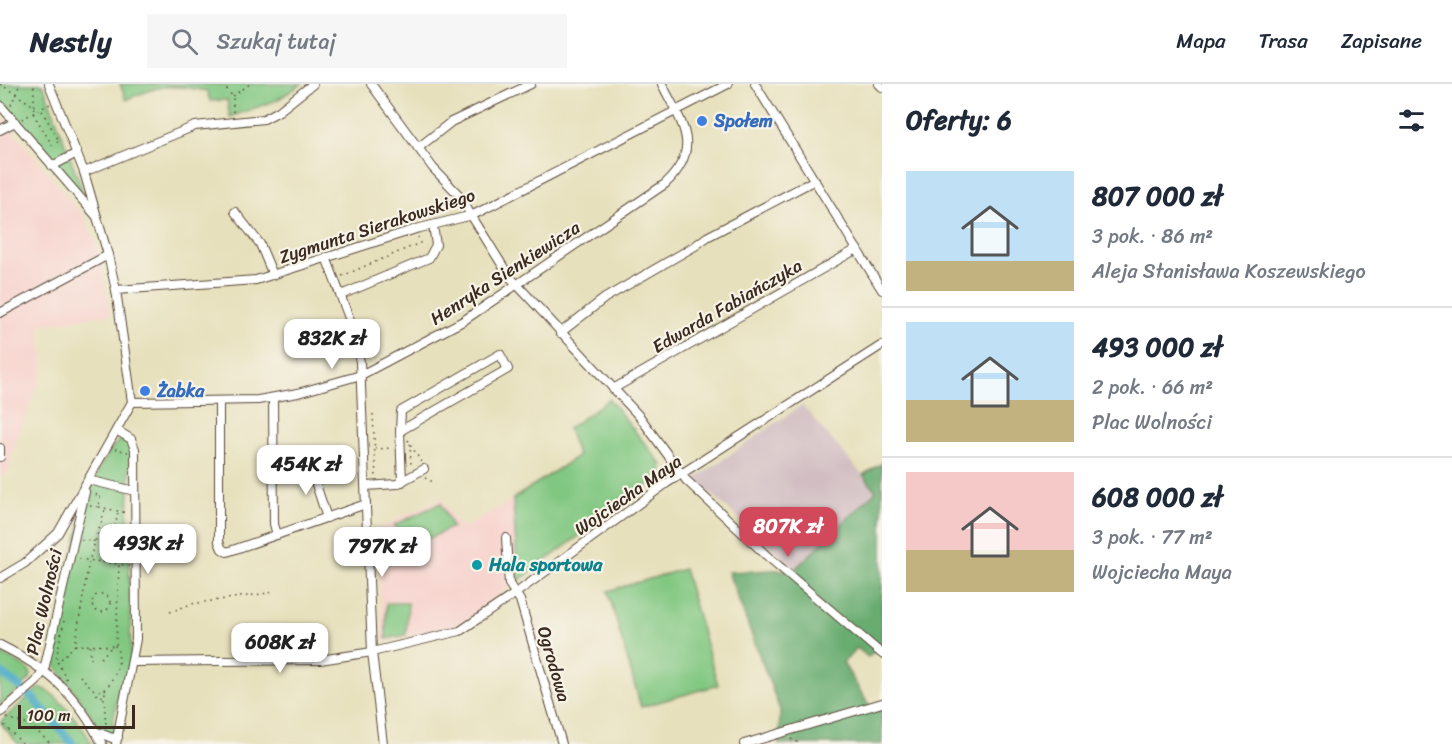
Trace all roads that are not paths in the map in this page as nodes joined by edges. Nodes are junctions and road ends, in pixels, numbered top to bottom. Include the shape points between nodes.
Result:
1 (49, 84) edge
2 (313, 84) edge
3 (371, 84) edge
4 (531, 84) edge
5 (662, 84) edge
6 (728, 84) edge
7 (755, 84) edge
8 (0, 105) edge
9 (677, 110) junction
10 (15, 122) junction
11 (0, 130) edge
12 (418, 148) junction
13 (77, 153) junction
14 (52, 166) junction
15 (84, 172) junction
16 (815, 180) junction
17 (235, 212) dead end
18 (473, 215) junction
19 (98, 218) junction
20 (433, 225) junction
21 (856, 249) junction
22 (108, 255) junction
23 (326, 257) junction
24 (273, 275) junction
25 (517, 285) junction
26 (116, 290) junction
27 (882, 290) edge
28 (341, 295) junction
29 (0, 313) edge
30 (560, 333) junction
31 (882, 345) edge
32 (361, 375) junction
33 (613, 389) junction
34 (273, 398) junction
35 (132, 402) junction
36 (219, 403) junction
37 (118, 431) junction
38 (402, 433) junction
39 (0, 448) edge
40 (0, 457) edge
41 (310, 466) dead end
42 (424, 470) road end
43 (681, 474) junction
44 (88, 480) junction
45 (402, 482) junction
46 (366, 486) junction
47 (135, 490) junction
48 (366, 504) junction
49 (327, 518) junction
50 (58, 534) junction
51 (277, 535) junction
52 (506, 538) dead end
53 (77, 540) junction
54 (0, 578) edge
55 (516, 593) junction
56 (0, 645) edge
57 (372, 652) junction
58 (882, 654) edge
59 (134, 662) junction
60 (44, 670) junction
61 (882, 703) edge
62 (0, 712) edge
63 (95, 731) junction
64 (117, 740) edge
65 (102, 744) edge
66 (383, 744) edge
67 (562, 744) edge
68 (744, 744) edge

1 - 13 street
2 - 15 street via 264,119 195,126
3 - 12 street
4 - 12 street via 451,122
5 - 9 street, Henryka Sienkiewicza
6 - 9 street, Zygmunta Sierakowskiego
7 - 16 street
8 - 10 street
9 - 18 street, Zygmunta Sierakowskiego
9 - 25 street, Henryka Sienkiewicza via 687,136 677,173
10 - 11 street
10 - 14 street
12 - 18 street
13 - 14 street
13 - 15 street
14 - 19 street
15 - 19 street
16 - 21 street
16 - 30 street via 706,237 605,298
17 - 24 street via 260,244
18 - 20 street, Zygmunta Sierakowskiego
18 - 25 street
19 - 22 street
20 - 23 street, Zygmunta Sierakowskiego
20 - 28 street via 436,245 429,258
21 - 27 street
21 - 33 street, Edwarda Fabiańczyka
22 - 26 street
22 - 29 street
23 - 24 street, Zygmunta Sierakowskiego
23 - 28 street
24 - 26 street, Zygmunta Sierakowskiego via 232,283
25 - 30 street
25 - 32 street, Henryka Sienkiewicza via 463,321
26 - 35 street
28 - 32 street via 357,346
30 - 33 street
31 - 43 street, Wojciecha Maya
32 - 34 street, Henryka Sienkiewicza
32 - 46 street
33 - 43 street via 640,417
34 - 36 street, Henryka Sienkiewicza
34 - 51 street
35 - 36 street, Henryka Sienkiewicza
35 - 37 street, Plac Wolności
36 - 51 street via 222,549 227,552
37 - 44 street, Plac Wolności
37 - 47 street via 134,443
38 - 38 street via 401,411 500,354 508,369
38 - 45 street
39 - 40 street
41 - 49 street
42 - 45 street
43 - 55 street, Wojciecha Maya
43 - 58 street via 766,555
44 - 47 street
44 - 50 street, Plac Wolności
44 - 53 street, Plac Wolności
45 - 46 street
46 - 48 street
47 - 59 street
48 - 49 street
48 - 57 street
49 - 51 street
50 - 53 street, Plac Wolności
50 - 54 street
52 - 55 street, Ogrodowa via 509,584
53 - 60 street, Plac Wolności
55 - 57 street, Wojciecha Maya via 460,631
55 - 67 street, Ogrodowa
56 - 60 street
57 - 59 street, Wojciecha Maya via 320,660
57 - 66 street
59 - 64 street
60 - 62 street via 34,684
60 - 63 street via 62,686
61 - 68 street
63 - 64 street
63 - 65 street

